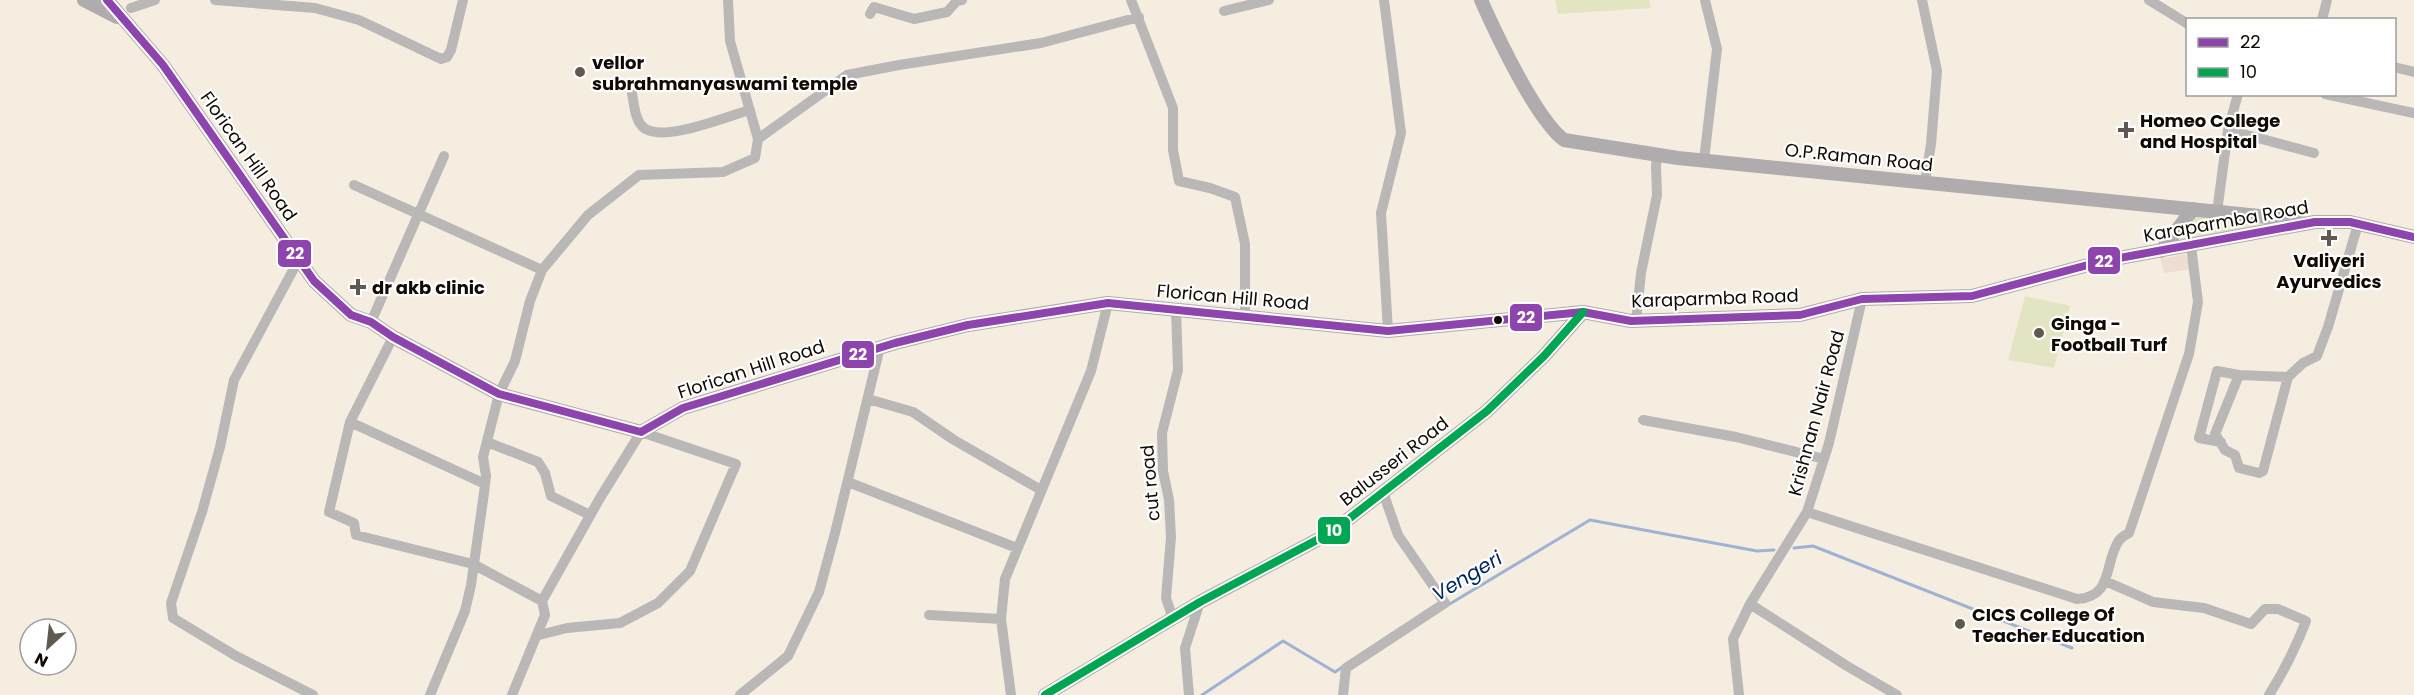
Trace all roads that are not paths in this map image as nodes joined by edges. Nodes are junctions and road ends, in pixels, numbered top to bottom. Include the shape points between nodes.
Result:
1 (84, 0) edge
2 (107, 0) edge
3 (155, 0) edge
4 (215, 0) edge
5 (463, 0) edge
6 (728, 0) edge
7 (962, 0) edge
8 (1131, 0) edge
9 (1269, 0) edge
10 (1384, 0) edge
11 (1481, 0) edge
12 (1706, 0) edge
13 (1922, 0) edge
14 (2149, 0) edge
15 (2327, 0) edge
16 (131, 10) edge
17 (1224, 10) dead end
18 (870, 14) dead end
19 (1139, 17) junction
20 (2322, 18) edge
21 (2186, 23) edge
22 (2396, 68) edge
23 (2414, 72) edge
24 (632, 93) dead end
25 (2237, 96) edge
26 (2334, 96) edge
27 (750, 110) junction
28 (2414, 113) edge
29 (2228, 130) junction
30 (758, 139) junction
31 (2314, 153) dead end
32 (1658, 154) junction
33 (444, 156) dead end
34 (1704, 160) junction
35 (1925, 182) junction
36 (354, 185) dead end
37 (2193, 209) junction
38 (2217, 212) junction
39 (418, 214) junction
40 (2315, 222) junction
41 (2358, 224) junction
42 (2414, 237) edge
43 (2191, 246) junction
44 (2161, 251) junction
45 (299, 259) junction
46 (542, 270) junction
47 (1862, 299) junction
48 (1108, 303) junction
49 (1176, 309) junction
50 (1583, 312) junction
51 (1245, 316) junction
52 (1636, 321) junction
53 (371, 322) junction
54 (1388, 331) junction
55 (393, 337) junction
56 (880, 347) junction
57 (2239, 375) junction
58 (2288, 377) junction
59 (499, 394) junction
60 (868, 399) junction
61 (1643, 420) dead end
62 (350, 422) junction
63 (640, 432) junction
64 (487, 442) junction
65 (2221, 442) junction
66 (1824, 459) junction
67 (848, 482) junction
68 (485, 484) junction
69 (1041, 490) junction
70 (1383, 492) junction
71 (1807, 512) junction
72 (590, 515) junction
73 (1017, 548) junction
74 (473, 564) junction
75 (2105, 581) junction
76 (542, 601) junction
77 (1200, 602) junction
78 (1750, 604) junction
79 (929, 615) dead end
80 (1173, 619) junction
81 (1001, 620) junction
82 (539, 635) junction
83 (313, 695) edge
84 (430, 695) edge
85 (512, 695) edge
86 (740, 695) edge
87 (1011, 695) edge
88 (1045, 695) edge
89 (1189, 695) edge
90 (1343, 695) edge
91 (1739, 695) edge
92 (1897, 695) edge
93 (2269, 695) edge

1 - 16 street
2 - 16 street, Florican Hill Road
3 - 16 street
4 - 5 street via 315,8 359,20 441,59 451,50
6 - 27 street via 730,41
7 - 18 street via 947,12 914,19 874,7
8 - 19 street
9 - 17 street
10 - 54 street via 1401,132 1381,213
11 - 32 street, O.P.Raman Road via 1530,94 1559,136 1564,140
12 - 34 street via 1717,49
13 - 35 street via 1937,71
14 - 21 street
15 - 20 street
16 - 45 street, Florican Hill Road via 163,65
19 - 30 street via 1041,43 847,75
19 - 51 street via 1173,108 1173,150 1179,181 1235,197 1245,244
22 - 23 street
24 - 27 street via 637,118 644,128 658,133
25 - 29 street
26 - 28 street
27 - 30 street
29 - 31 street
29 - 38 street
30 - 46 street via 755,158 723,172 639,175 588,214
32 - 34 street, O.P.Raman Road
32 - 52 street via 1657,195
33 - 39 street
34 - 35 street, O.P.Raman Road
35 - 37 street, O.P.Raman Road
36 - 39 street
37 - 38 street, O.P.Raman Road
37 - 44 street
38 - 40 street, O.P.Raman Road
39 - 46 street
39 - 53 street
40 - 41 street, Karaparmba Road
40 - 43 street, Karaparmba Road
41 - 42 street, Karaparmba Road
41 - 58 street via 2317,356
43 - 44 street, Karaparmba Road
43 - 75 street via 2198,302 2189,354 2129,533 2119,540
44 - 47 street, Karaparmba Road via 2103,261 1972,296
45 - 53 street, Florican Hill Road via 314,281 351,315
45 - 83 street via 234,380 202,512 171,603 173,618
46 - 59 street via 515,361
47 - 52 street, Karaparmba Road via 1800,315
47 - 66 street, Krishnan Nair Road
48 - 49 street, Florican Hill Road
48 - 56 street, Florican Hill Road via 969,325
48 - 69 street via 1092,371
49 - 51 street, Florican Hill Road
49 - 80 street, cut road via 1178,370 1162,433 1171,537 1166,598
50 - 52 street, Karaparmba Road
50 - 54 street, Florican Hill Road
50 - 70 street, Balusseri Road via 1544,357 1487,411
51 - 54 street, Florican Hill Road
53 - 55 street, Florican Hill Road
55 - 59 street, Florican Hill Road
55 - 62 street
56 - 60 street
56 - 63 street, Florican Hill Road via 683,408
57 - 58 street
57 - 65 street via 2215,434
57 - 65 street via 2217,371 2199,438
58 - 65 street via 2261,473 2239,468 2235,455 2225,450
59 - 63 street, Florican Hill Road
59 - 64 street
60 - 67 street
60 - 69 street via 913,412
61 - 66 street
62 - 68 street
62 - 74 street via 329,512 354,523 356,535
63 - 72 street
63 - 82 street via 736,464 690,571 658,603 620,623
64 - 68 street via 483,457
64 - 72 street via 538,462 551,496
66 - 71 street, Krishnan Nair Road
67 - 73 street
67 - 86 street via 819,592 788,656
68 - 74 street
69 - 73 street
70 - 77 street, Balusseri Road via 1332,532
70 - 90 street via 1398,535 1445,603 1346,668
71 - 75 street via 2077,598 2091,598
71 - 78 street, Krishnan Nair Road
72 - 76 street
73 - 81 street via 1005,579
74 - 76 street
74 - 84 street via 465,611
75 - 93 street via 2153,602 2204,608 2251,624 2265,609 2278,609 2306,621 2290,660
76 - 82 street via 545,615
77 - 80 street, Balusseri Road
77 - 89 street via 1185,648
78 - 91 street, Krishnan Nair Road via 1733,639
78 - 92 street
79 - 81 street
80 - 88 street, Balusseri Road
81 - 87 street
82 - 85 street

